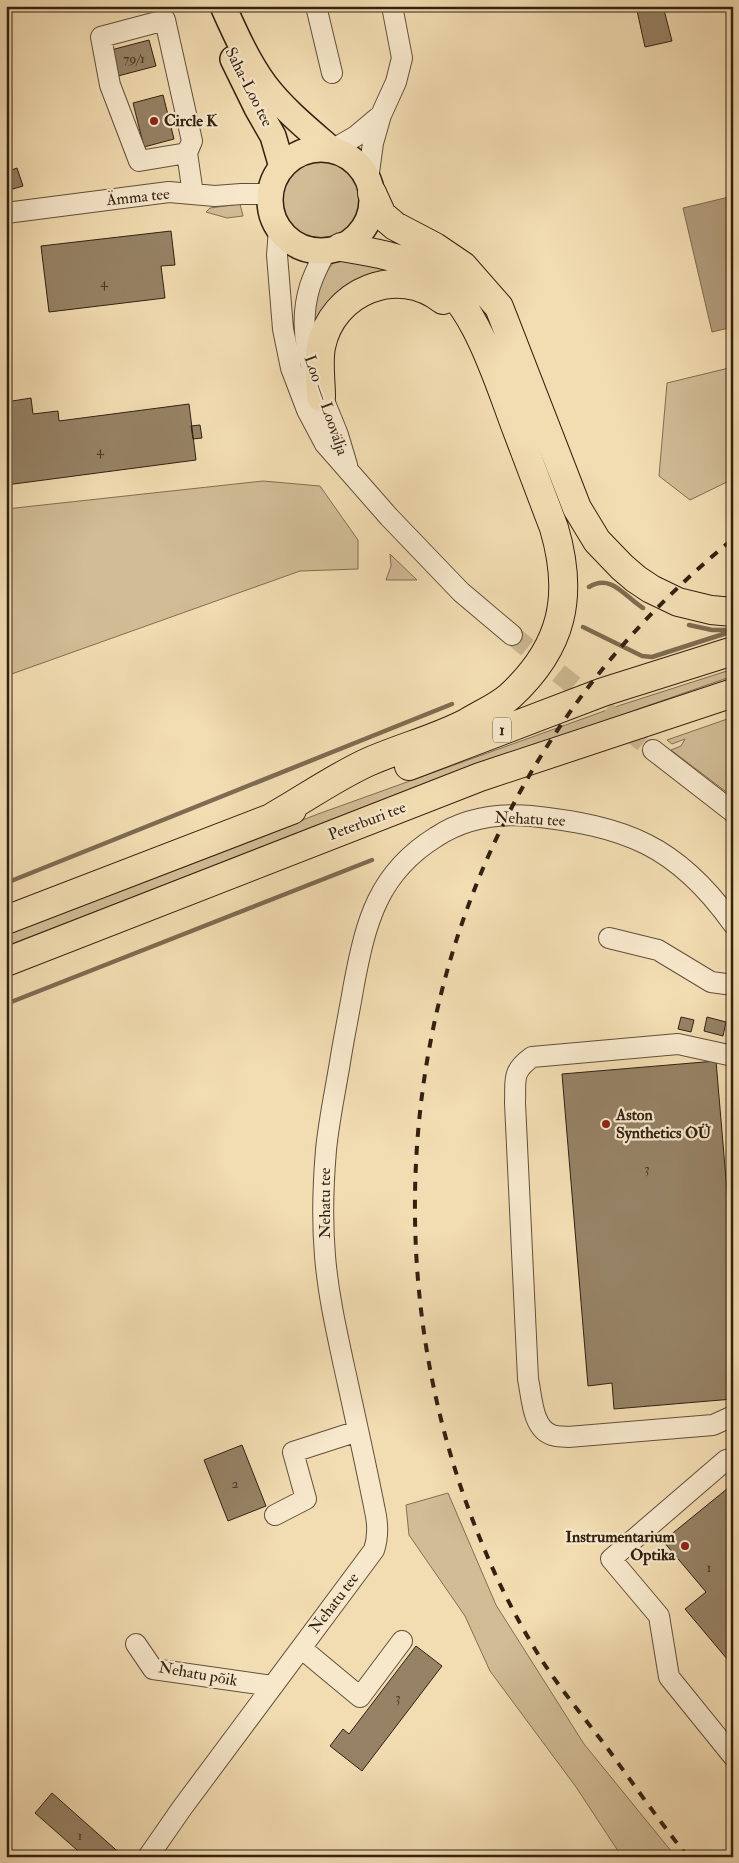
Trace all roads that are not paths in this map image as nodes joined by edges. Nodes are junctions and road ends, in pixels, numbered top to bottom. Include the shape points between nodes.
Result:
1 (218, 6) edge
2 (223, 6) edge
3 (316, 6) edge
4 (392, 6) edge
5 (332, 73) dead end
6 (381, 115) junction
7 (332, 150) junction
8 (187, 154) junction
9 (282, 167) junction
10 (370, 186) junction
11 (193, 194) junction
12 (270, 194) junction
13 (6, 213) edge
14 (279, 230) junction
15 (333, 249) junction
16 (474, 325) junction
17 (321, 397) junction
18 (349, 472) junction
19 (733, 612) edge
20 (512, 635) tunnel mouth
21 (733, 651) edge
22 (726, 697) edge
23 (653, 750) tunnel mouth
24 (733, 812) edge
25 (274, 816) junction
26 (6, 920) edge
27 (733, 924) edge
28 (609, 938) dead end
29 (6, 962) edge
30 (733, 985) edge
31 (733, 1056) edge
32 (733, 1416) edge
33 (358, 1431) junction
34 (733, 1458) edge
35 (275, 1515) dead end
36 (402, 1641) dead end
37 (136, 1644) dead end
38 (301, 1648) junction
39 (272, 1686) junction
40 (733, 1756) edge
41 (148, 1857) edge

1 - 9 main road, Saha-Loo tee via 224,37 239,73 273,136
2 - 7 main road, Saha-Loo tee via 264,84
3 - 5 street
4 - 6 street via 402,58 396,82
6 - 7 street via 356,136
6 - 10 street via 373,143
7 - 9 main road via 305,152
7 - 10 main road via 359,166
8 - 8 street via 192,140 165,20 101,37 110,85 139,161
8 - 11 street
9 - 12 main road
10 - 15 main road via 371,210 366,225 355,238
10 - 19 highway via 382,215 463,266 498,307 577,508 597,541 622,567 651,589 678,602
11 - 12 street, Ämma tee
11 - 13 street, Ämma tee via 168,192
12 - 14 main road via 270,206
14 - 15 main road via 300,246 312,250
14 - 18 street, Loo — Loovälja via 279,290 291,368 307,410 325,444
15 - 16 highway via 390,256 426,270 443,283
15 - 17 street, Loo — Loovälja via 310,286 305,317 305,346
16 - 17 highway via 437,295 414,285 382,284 357,293 337,311 321,348
16 - 25 highway via 491,361 554,528 561,553 565,590 559,625 538,666 508,697 466,722 365,764
17 - 18 street, Loo — Loovälja
18 - 20 street, Loo — Loovälja via 461,592
21 - 25 highway, 1 via 603,692
22 - 29 highway, Peterburi tee / 1 via 480,777
23 - 24 street
25 - 26 highway, 1
27 - 33 street, Nehatu tee via 690,873 666,856 615,831 582,823 519,815 472,819 431,839 397,868 379,895 367,924 326,1148 323,1216 329,1294
28 - 30 street via 658,950 711,982
31 - 32 street via 678,1044 532,1057 516,1073 515,1103 528,1379 537,1421 543,1431 568,1437 713,1425
33 - 35 street via 293,1452 306,1499
33 - 38 street, Nehatu tee via 376,1516 377,1542
34 - 40 street via 726,1460 611,1559 659,1616 669,1677
36 - 38 street via 360,1697
37 - 39 street, Nehatu põik via 154,1669
38 - 39 street, Nehatu tee
39 - 41 street, Nehatu tee

